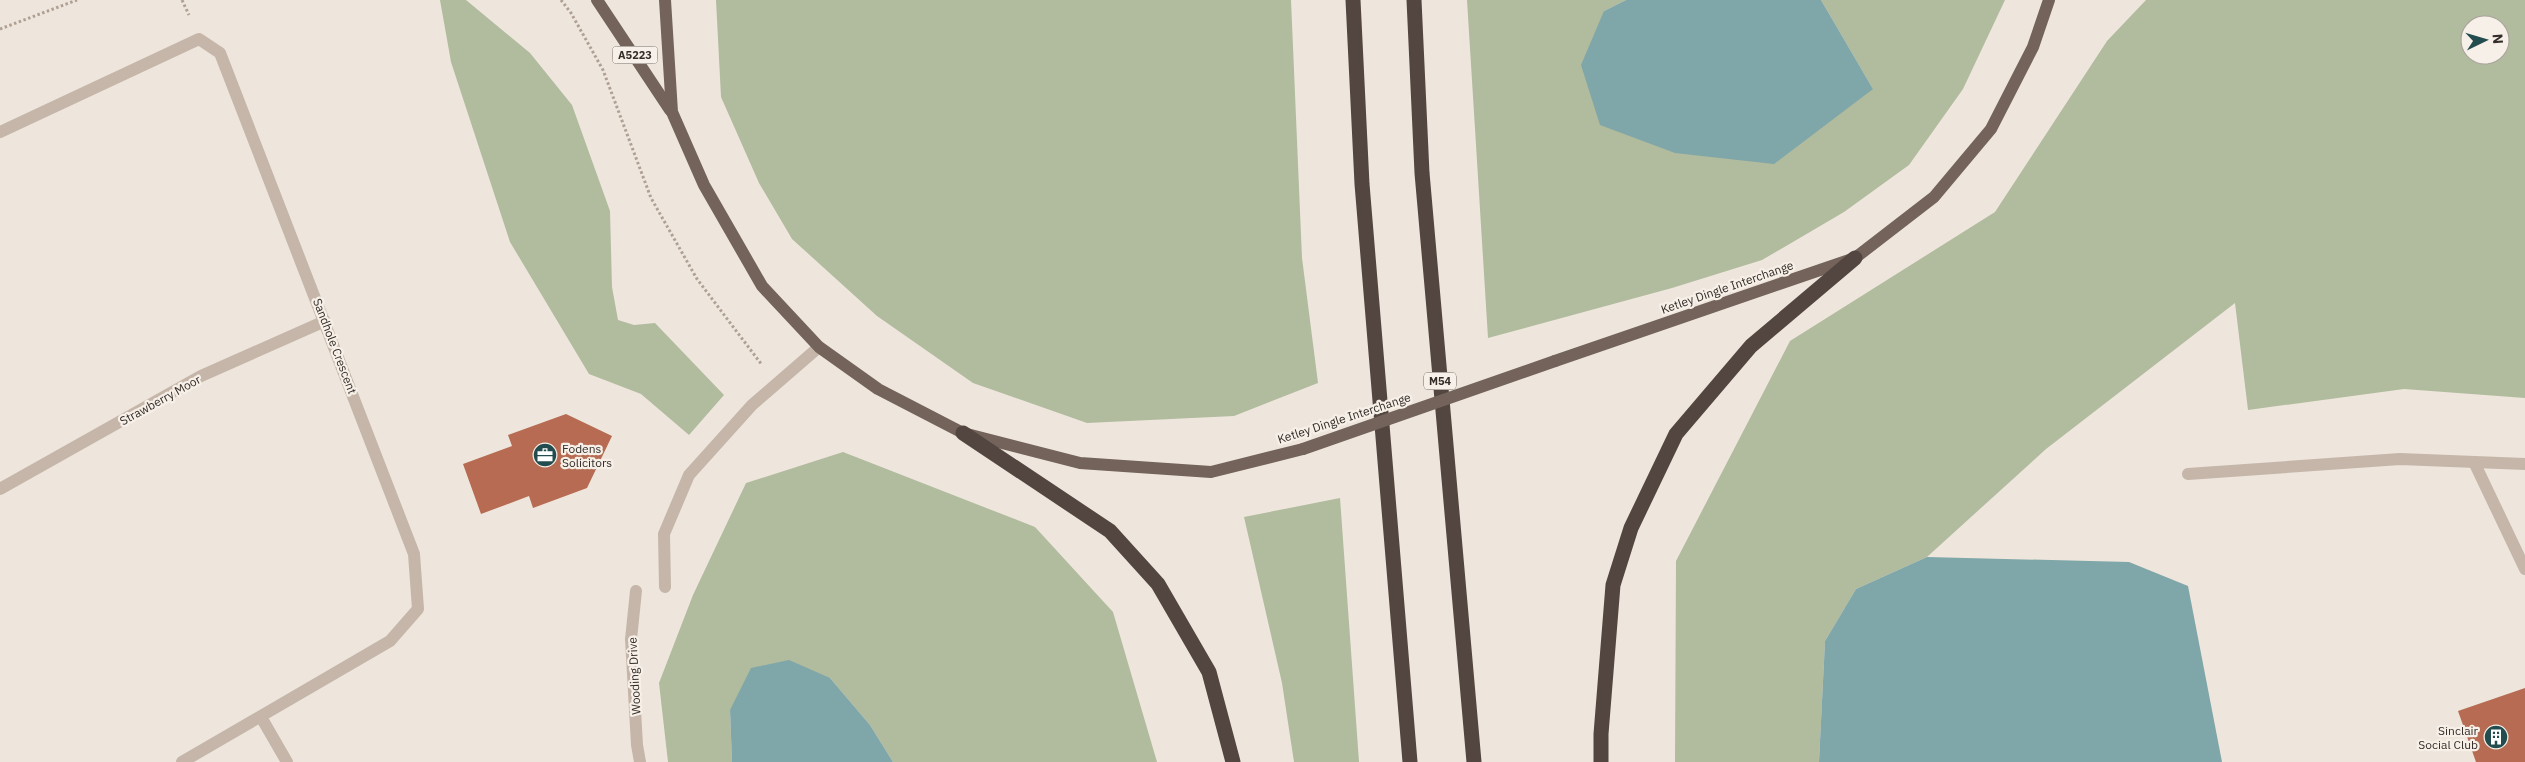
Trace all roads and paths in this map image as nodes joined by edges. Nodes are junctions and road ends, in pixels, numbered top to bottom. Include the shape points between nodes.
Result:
1 (77, 0) edge
2 (561, 0) edge
3 (596, 0) edge
4 (665, 0) edge
5 (1353, 0) edge
6 (1414, 0) edge
7 (2058, 0) edge
8 (2047, 6) edge
9 (0, 29) edge
10 (672, 112) junction
11 (0, 132) edge
12 (1855, 258) junction
13 (325, 321) junction
14 (819, 347) junction
15 (772, 385) junction
16 (963, 433) junction
17 (2474, 462) junction
18 (2525, 464) edge
19 (2188, 474) dead end
20 (0, 489) edge
21 (2525, 569) edge
22 (665, 587) dead end
23 (636, 591) dead end
24 (261, 717) junction
25 (182, 762) edge
26 (287, 762) edge
27 (640, 762) edge
28 (1233, 762) edge
29 (1410, 762) edge
30 (1474, 762) edge
31 (1601, 762) edge

1 - 9 path
2 - 15 path via 603,70 650,198 697,279 758,357
3 - 10 main road, A5223
4 - 10 main road, Ketley Dingle Interchange
5 - 29 highway via 1362,184
6 - 30 highway, M54 via 1422,172
7 - 8 main road
8 - 12 main road, Ketley Dingle Interchange via 2034,47 1991,128 1934,198
10 - 14 main road, Ketley Dingle Interchange via 704,184 762,286
11 - 13 street, Sandhole Crescent via 199,39 220,53
12 - 16 main road, Ketley Dingle Interchange, bridge via 1303,449 1211,472 1080,463
12 - 31 highway via 1751,346 1676,434 1631,528 1613,585
13 - 20 street, Strawberry Moor via 201,376
13 - 24 street, Sandhole Crescent via 414,554 418,609 390,641
14 - 15 street
14 - 16 main road, Ketley Dingle Interchange via 878,389
15 - 22 street via 689,475 664,534
16 - 28 highway via 1110,531 1158,584 1208,672
17 - 18 street
17 - 19 street via 2400,458
17 - 21 street
23 - 27 street, Wooding Drive via 631,639
24 - 25 street, Sandhole Crescent
24 - 26 street

